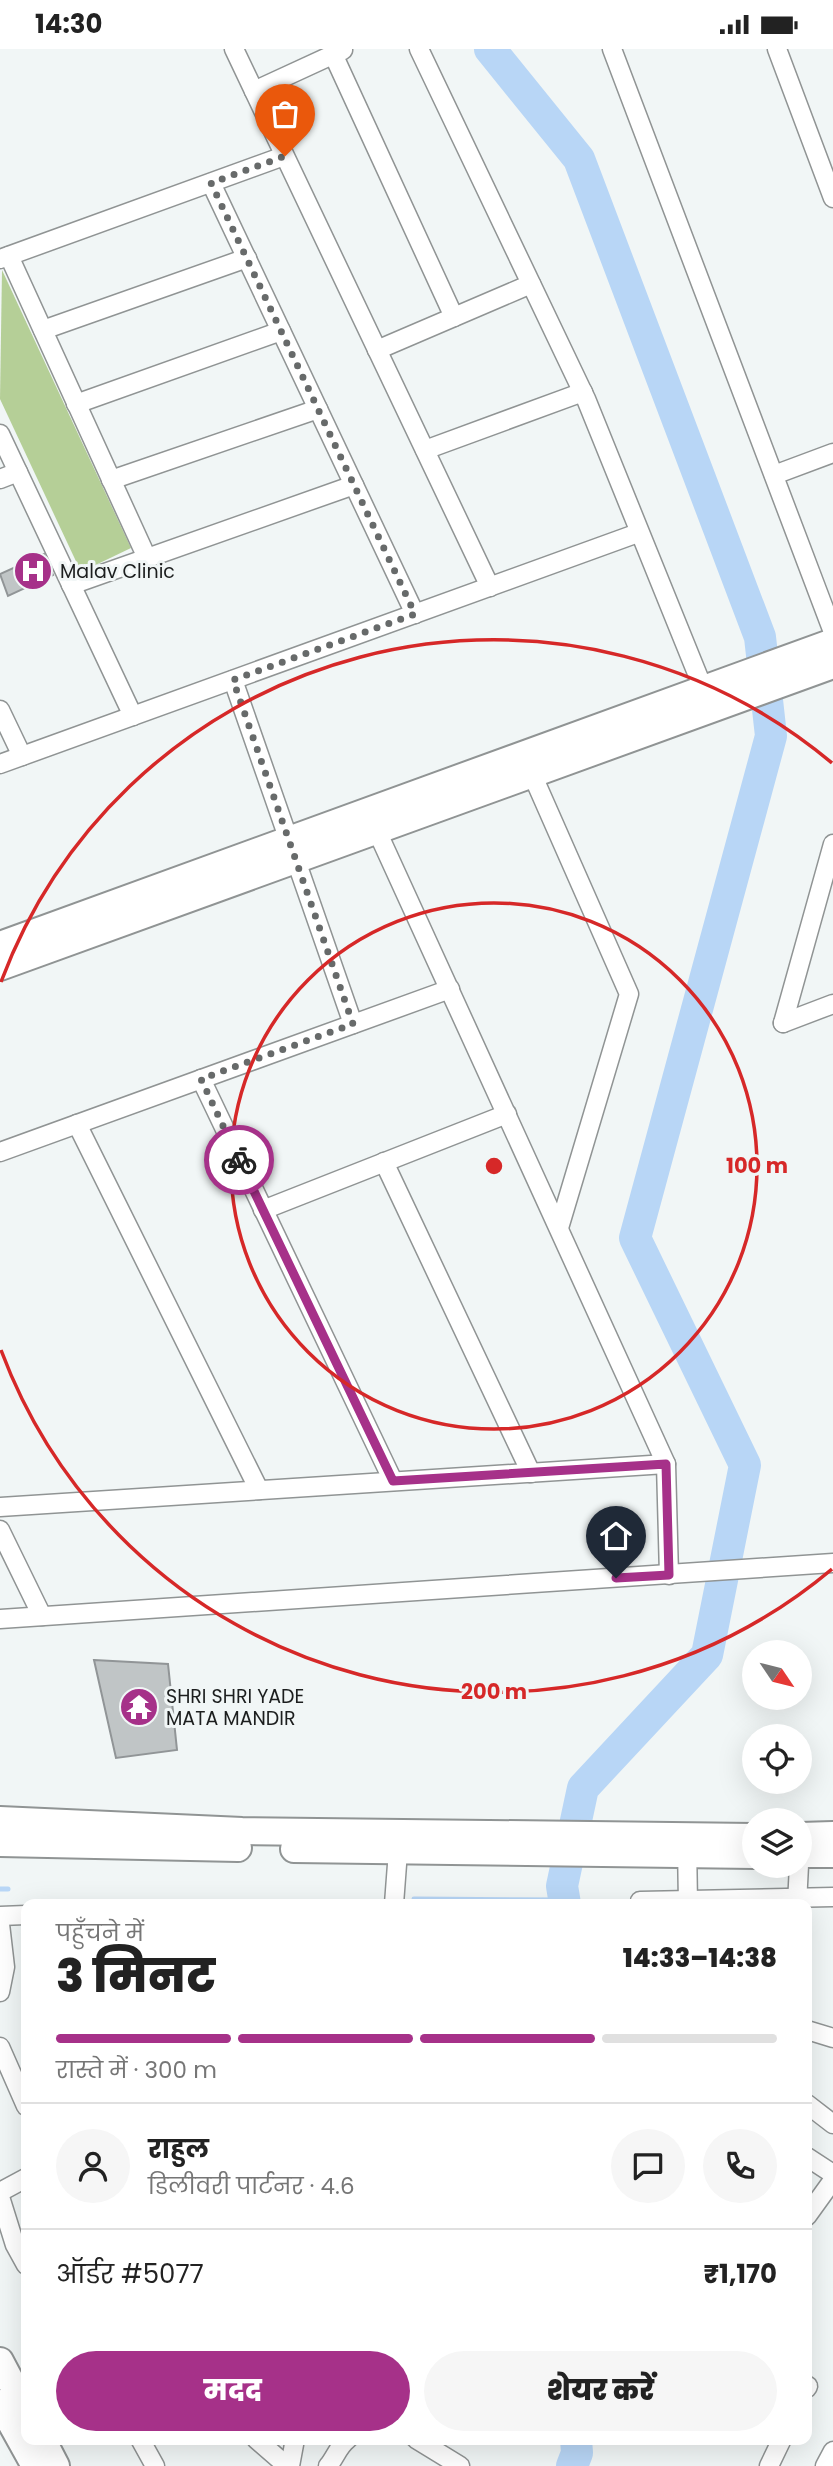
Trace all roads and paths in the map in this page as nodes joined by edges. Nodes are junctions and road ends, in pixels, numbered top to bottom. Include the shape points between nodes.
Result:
1 (234, 49) edge
2 (419, 49) edge
3 (612, 49) edge
4 (777, 49) edge
5 (339, 51) edge
6 (254, 91) junction
7 (285, 156) junction
8 (211, 183) junction
9 (833, 198) edge
10 (4, 258) edge
11 (247, 258) junction
12 (531, 284) junction
13 (454, 317) junction
14 (43, 330) junction
15 (281, 331) junction
16 (377, 350) junction
17 (583, 392) junction
18 (76, 404) junction
19 (318, 409) junction
20 (0, 434) edge
21 (425, 450) junction
22 (833, 453) edge
23 (18, 472) junction
24 (774, 475) junction
25 (0, 479) edge
26 (111, 480) junction
27 (354, 485) junction
28 (638, 533) junction
29 (146, 558) junction
30 (71, 585) junction
31 (490, 587) junction
32 (415, 614) junction
33 (830, 650) edge
34 (233, 680) junction
35 (713, 697) junction
36 (0, 710) edge
37 (133, 716) junction
38 (22, 756) junction
39 (0, 764) edge
40 (532, 774) junction
41 (377, 831) junction
42 (833, 844) edge
43 (292, 850) junction
44 (0, 945) edge
45 (0, 967) edge
46 (450, 989) junction
47 (833, 1004) edge
48 (353, 1024) junction
49 (201, 1079) junction
50 (507, 1114) junction
51 (76, 1124) junction
52 (0, 1151) edge
53 (384, 1162) junction
54 (263, 1210) junction
55 (559, 1228) junction
56 (666, 1464) junction
57 (531, 1472) junction
58 (393, 1481) junction
59 (259, 1490) junction
60 (0, 1507) edge
61 (0, 1530) edge
62 (833, 1563) edge
63 (675, 1574) junction
64 (42, 1616) junction
65 (0, 1619) edge
66 (0, 1820) edge
67 (833, 1835) edge
68 (812, 1836) edge
69 (742, 1839) edge
70 (0, 1843) edge
71 (510, 1844) junction
72 (687, 1847) junction
73 (398, 1851) junction
74 (742, 1854) edge
75 (812, 1854) edge
76 (833, 1854) edge
77 (798, 1878) edge
78 (833, 1897) edge
79 (394, 1899) edge
80 (688, 1899) edge
81 (797, 1899) edge
82 (812, 1899) edge
83 (0, 1916) edge
84 (21, 1916) edge
85 (0, 1924) edge
86 (0, 1992) edge
87 (812, 2032) edge
88 (833, 2038) edge
89 (0, 2047) edge
90 (21, 2095) edge
91 (812, 2108) edge
92 (833, 2124) edge
93 (812, 2161) edge
94 (833, 2174) edge
95 (21, 2181) edge
96 (829, 2192) edge
97 (0, 2194) edge
98 (812, 2211) edge
99 (21, 2256) edge
100 (0, 2361) edge
101 (21, 2401) edge
102 (0, 2403) edge
103 (21, 2441) edge
104 (23, 2445) edge
105 (45, 2445) edge
106 (143, 2445) edge
107 (263, 2445) edge
108 (294, 2445) edge
109 (341, 2445) edge
110 (426, 2445) edge
111 (779, 2445) edge
112 (833, 2451) edge
113 (333, 2464) edge
114 (35, 2466) edge
115 (56, 2466) edge
116 (155, 2466) edge
117 (289, 2466) edge
118 (460, 2466) edge
119 (769, 2466) edge
120 (825, 2466) edge

1 - 6 street
2 - 12 street
3 - 24 street
4 - 9 street
5 - 6 street
5 - 13 street
6 - 7 street
7 - 8 street
7 - 16 street
8 - 10 street
8 - 11 street
10 - 14 street
11 - 14 street
11 - 15 street
12 - 13 street
12 - 17 street
13 - 16 street
14 - 18 street
15 - 18 street
15 - 19 street
16 - 21 street
17 - 21 street
17 - 28 street
18 - 26 street
19 - 26 street
19 - 27 street
20 - 23 street
21 - 31 street
22 - 24 street
23 - 25 street
23 - 30 street
24 - 33 street
26 - 29 street
27 - 29 street
27 - 32 street
28 - 31 street
28 - 35 street
29 - 30 street
30 - 37 street
31 - 32 street
32 - 34 street
33 - 35 street
34 - 37 street
34 - 43 street
35 - 40 street
35 - 43 street
36 - 38 street
37 - 38 street
38 - 39 street
40 - 41 street
40 - 55 street via 629,994
41 - 43 street
41 - 46 street
42 - 47 street via 783,1023
43 - 44 street
43 - 45 street
43 - 48 street
46 - 48 street
46 - 50 street
48 - 49 street
49 - 51 street
49 - 54 street
50 - 53 street
50 - 55 street
51 - 52 street
51 - 59 street
53 - 54 street
53 - 57 street
54 - 58 street
55 - 56 street
56 - 57 street
56 - 63 street
57 - 58 street
58 - 59 street
59 - 60 street
61 - 64 street
62 - 63 street
63 - 64 street
64 - 65 street
66 - 71 street
67 - 68 street
69 - 72 street
70 - 73 street
71 - 72 street
71 - 73 street
72 - 74 street
72 - 80 street
73 - 79 street
75 - 76 street
77 - 81 street
78 - 82 street
83 - 84 street
85 - 86 street via 5,1967
87 - 88 street
89 - 90 street
91 - 92 street
93 - 94 street
95 - 97 street
96 - 98 street
97 - 99 street
100 - 101 street
102 - 103 street
104 - 114 street
105 - 115 street
106 - 116 street
107 - 117 street
108 - 117 street
109 - 113 street
110 - 118 street
111 - 119 street
112 - 120 street

